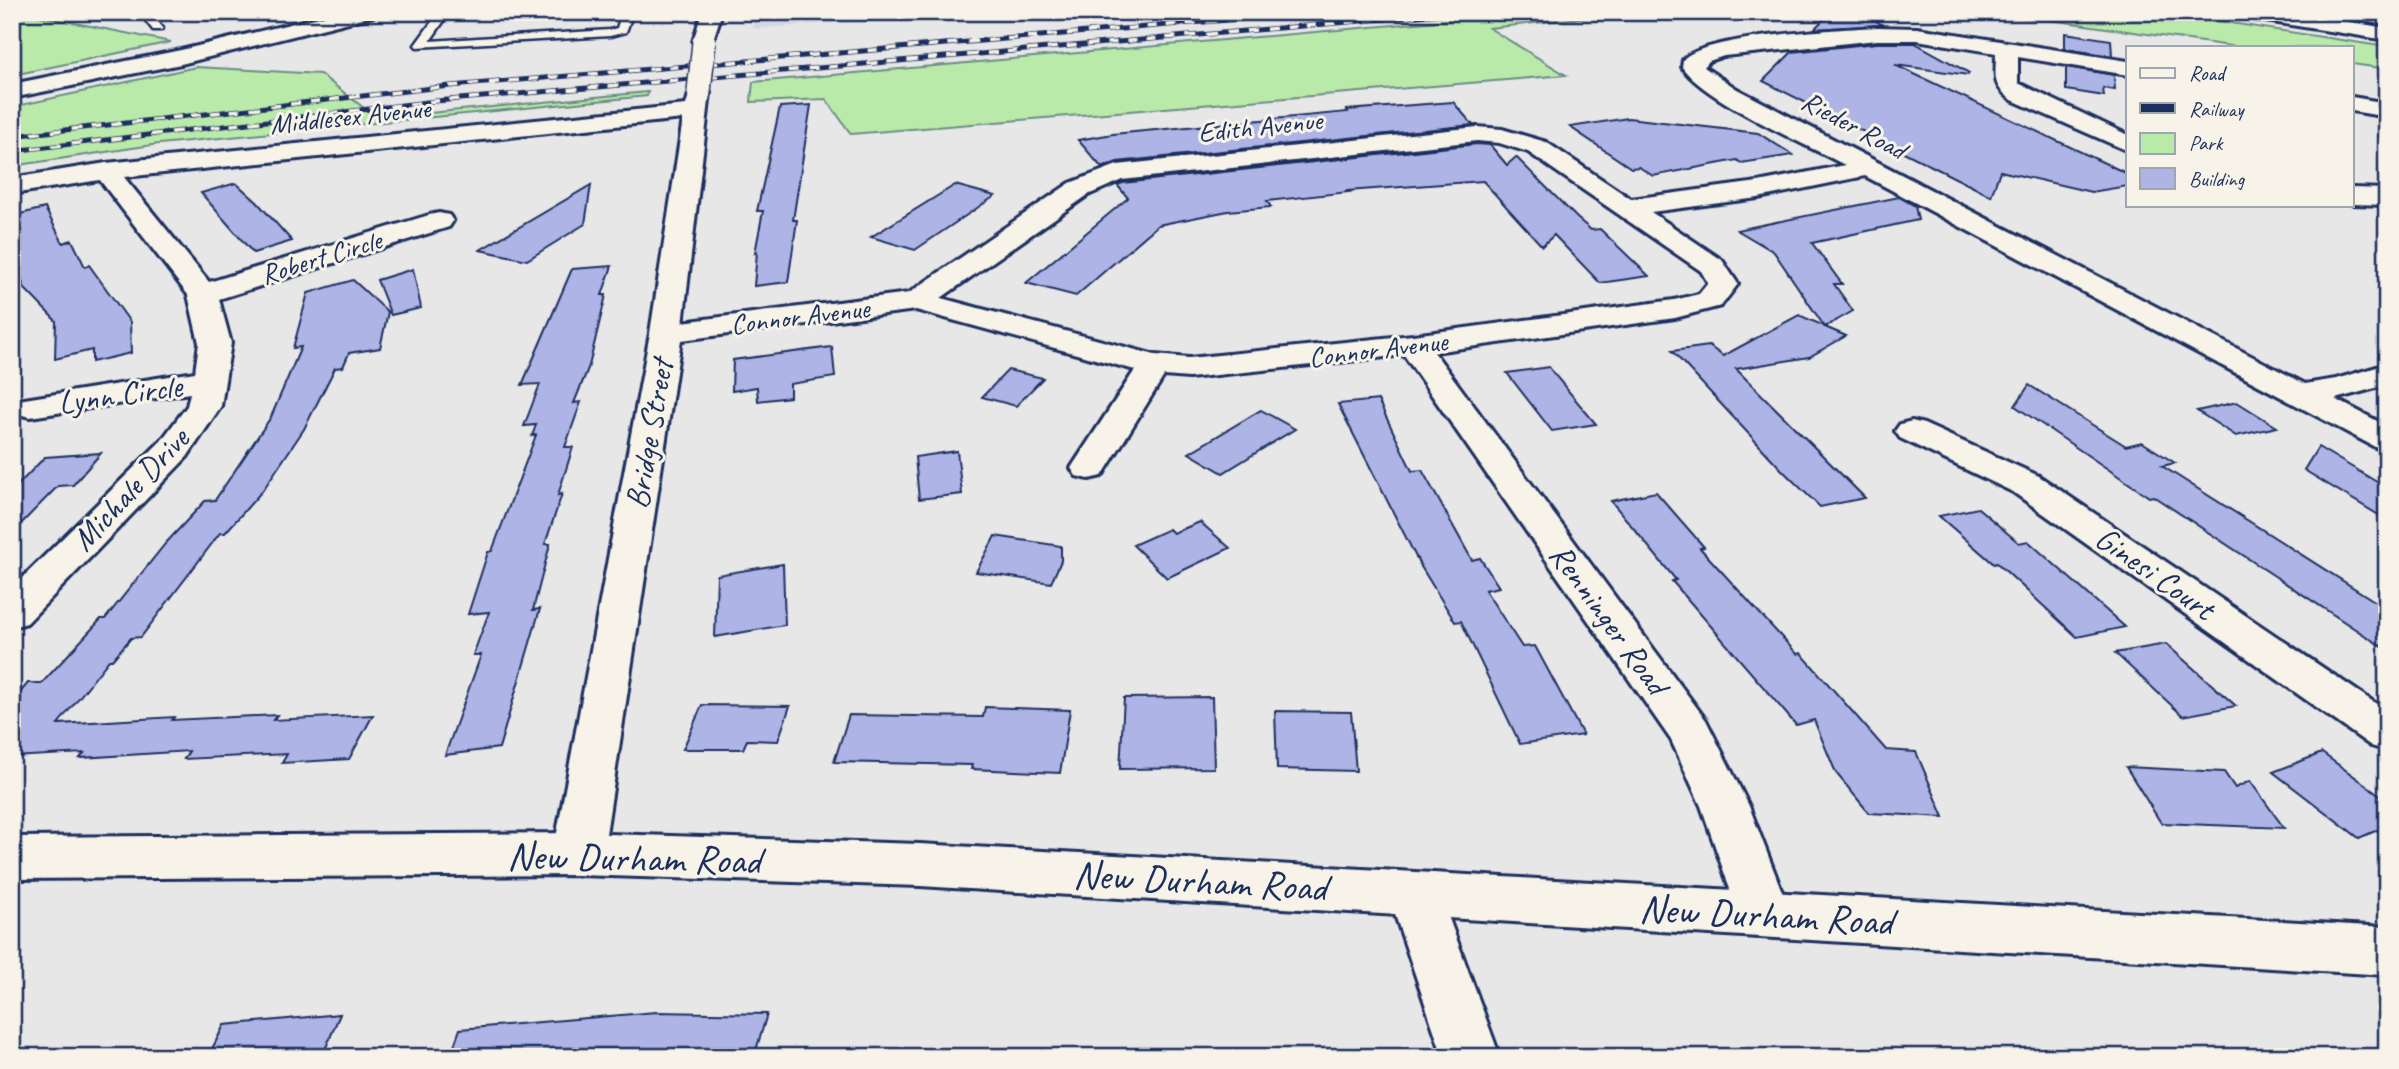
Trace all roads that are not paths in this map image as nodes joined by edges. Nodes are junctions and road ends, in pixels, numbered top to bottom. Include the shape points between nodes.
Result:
1 (144, 12) edge
2 (366, 12) edge
3 (445, 12) edge
4 (628, 12) edge
5 (712, 12) edge
6 (2245, 12) edge
7 (2368, 12) edge
8 (2387, 15) edge
9 (319, 18) edge
10 (157, 27) dead end
11 (2387, 34) edge
12 (2007, 48) junction
13 (2126, 68) edge
14 (12, 91) edge
15 (697, 101) junction
16 (2354, 104) edge
17 (2387, 110) edge
18 (2126, 143) edge
19 (1867, 168) junction
20 (106, 171) junction
21 (12, 186) edge
22 (2354, 196) edge
23 (2387, 197) edge
24 (1628, 206) junction
25 (439, 221) dead end
26 (203, 294) junction
27 (917, 301) junction
28 (666, 333) junction
29 (1413, 345) junction
30 (1154, 365) junction
31 (2387, 374) edge
32 (210, 380) junction
33 (2304, 394) junction
34 (30, 407) dead end
35 (1912, 431) dead end
36 (2387, 440) edge
37 (1090, 468) dead end
38 (12, 613) edge
39 (2387, 734) edge
40 (578, 855) junction
41 (12, 858) edge
42 (1415, 894) junction
43 (1765, 915) junction
44 (2387, 951) edge
45 (1472, 1057) edge

1 - 10 lane
2 - 9 main road
3 - 4 lane via 421,45 610,33 622,30
5 - 15 main road, Bridge Street, bridge
6 - 11 main road
7 - 8 main road
9 - 14 main road via 181,57
12 - 13 main road, Rieder Road
12 - 18 main road via 2007,86
12 - 19 main road, Rieder Road via 1890,32 1706,52 1694,60 1699,75 1729,94
15 - 20 main road, Middlesex Avenue
15 - 28 main road, Bridge Street
16 - 17 main road
19 - 24 main road via 1758,190
19 - 33 main road, Rieder Road
20 - 21 main road, Middlesex Avenue
20 - 26 main road, Michale Drive
22 - 23 main road
24 - 27 main road, Edith Avenue via 1537,147 1477,134 1117,173 1079,189
24 - 29 main road, Connor Avenue via 1712,266 1723,284 1710,300 1675,309
25 - 26 main road, Robert Circle
26 - 32 main road, Michale Drive via 215,343
27 - 28 main road, Connor Avenue
27 - 30 main road, Connor Avenue
28 - 40 main road, Bridge Street
29 - 30 main road, Connor Avenue via 1236,365
29 - 43 main road, Renninger Road via 1690,733 1725,806
30 - 37 main road
31 - 33 main road
32 - 34 main road, Lynn Circle
32 - 38 main road, Michale Drive via 204,405 174,449
33 - 36 main road, Rieder Road
35 - 39 main road, Ginesi Court via 2026,484
40 - 41 main road, New Durham Road
40 - 42 main road, New Durham Road via 920,864
42 - 43 main road, New Durham Road
42 - 45 main road
43 - 44 main road, New Durham Road

